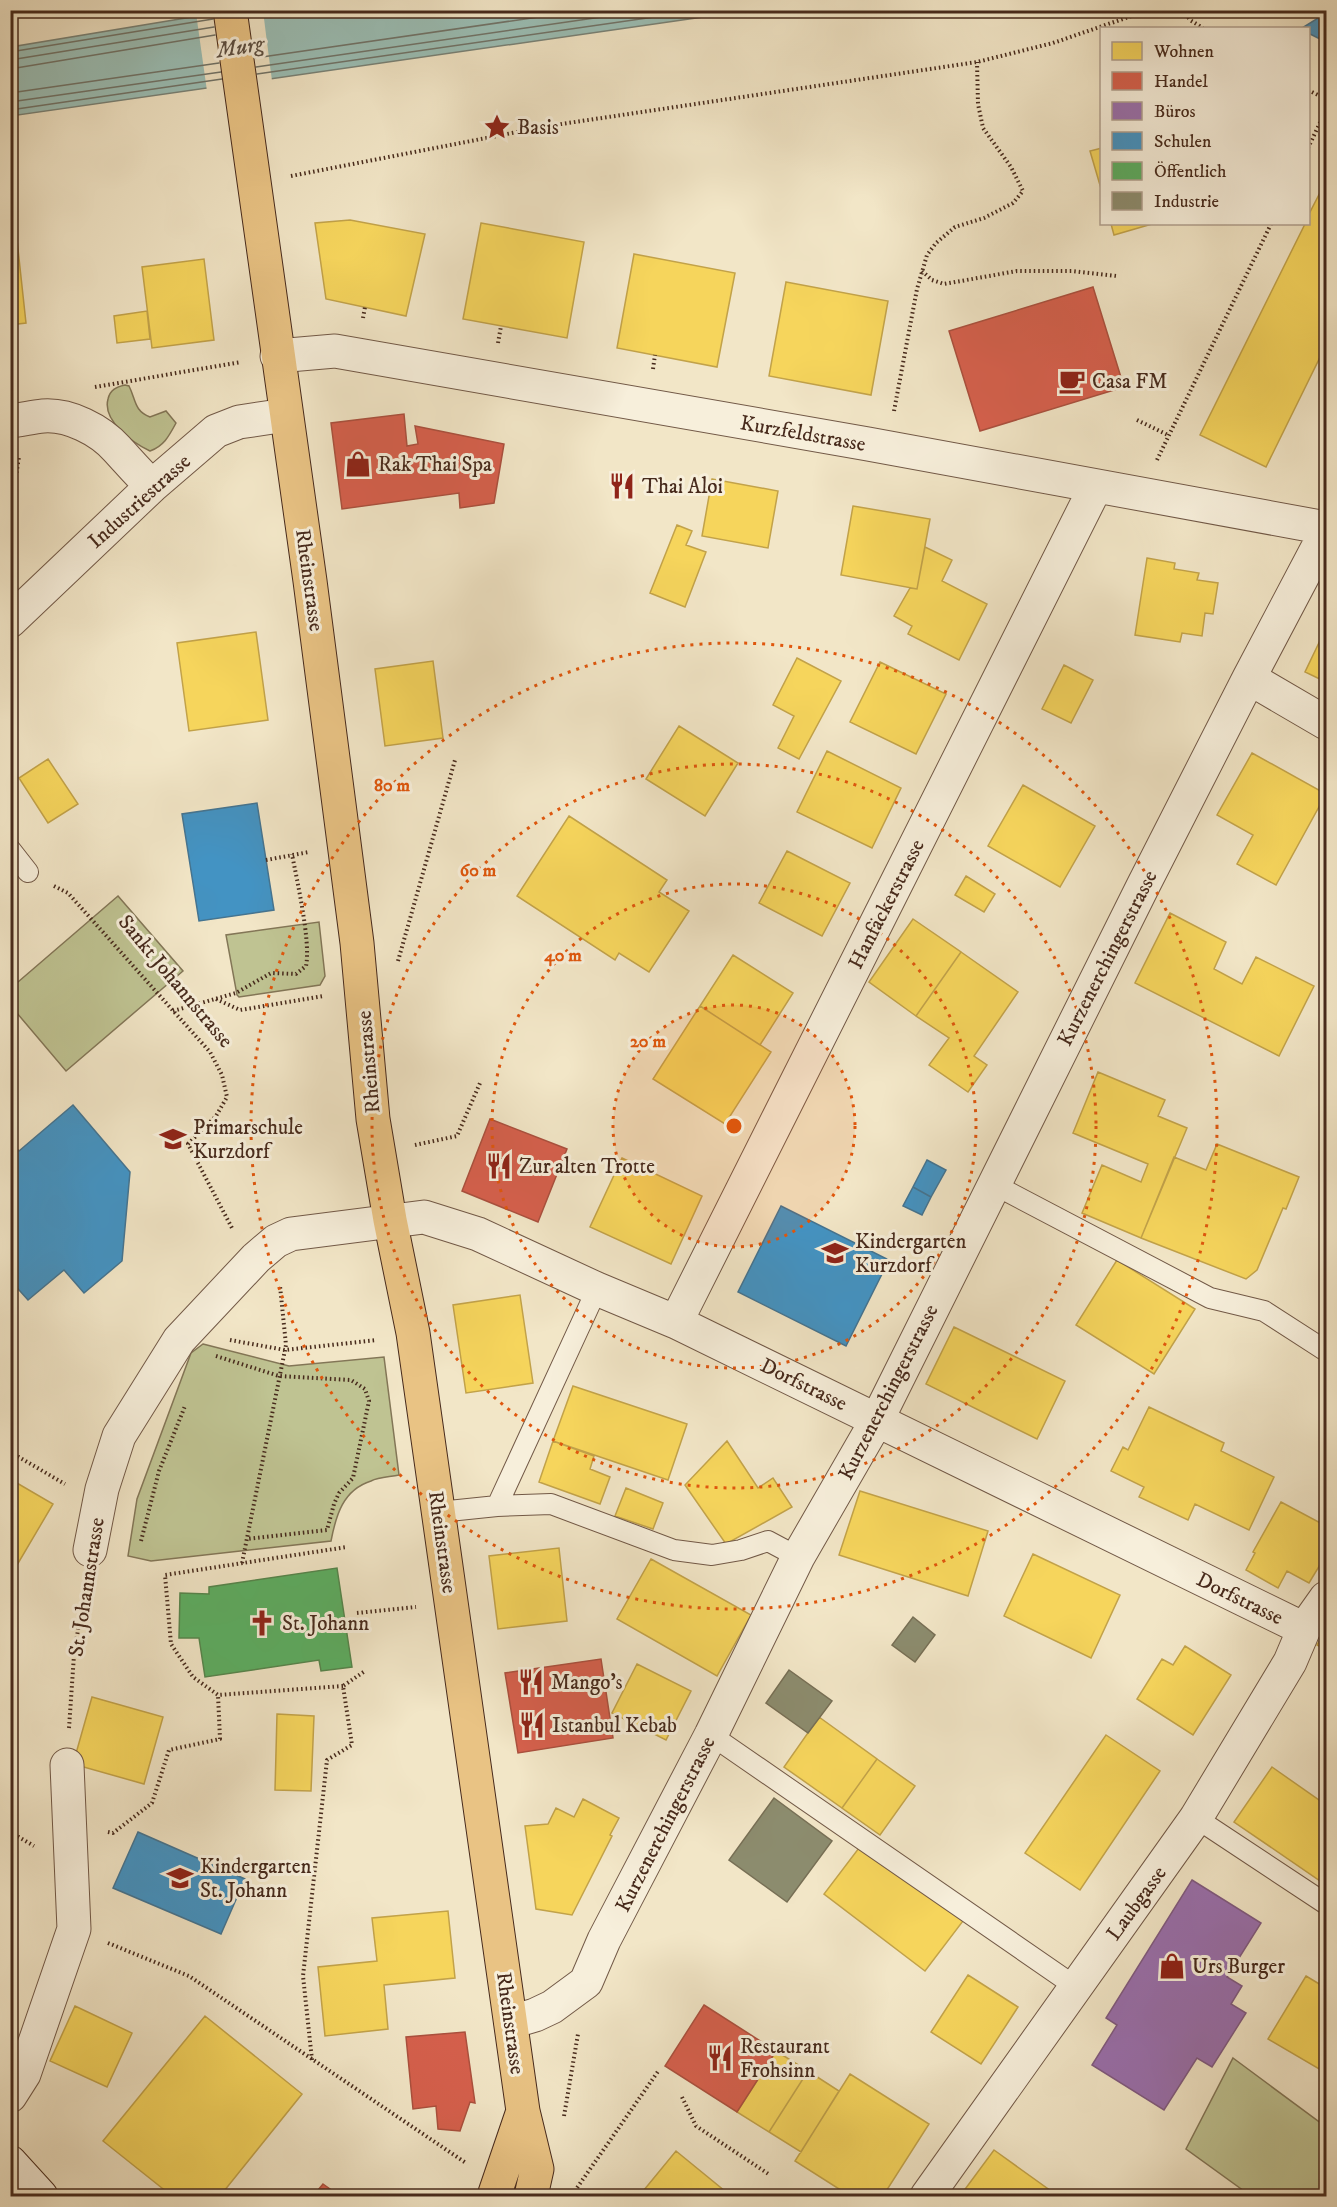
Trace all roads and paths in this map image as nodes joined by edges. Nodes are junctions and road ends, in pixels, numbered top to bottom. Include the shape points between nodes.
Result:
1 (230, 10) edge
2 (1149, 10) edge
3 (1183, 10) edge
4 (1201, 27) edge
5 (977, 62) junction
6 (1310, 91) edge
7 (1326, 99) edge
8 (1326, 110) edge
9 (1310, 144) edge
10 (280, 178) dead end
11 (1271, 225) edge
12 (922, 272) junction
13 (1117, 276) dead end
14 (265, 358) junction
15 (91, 387) dead end
16 (286, 415) junction
17 (1137, 420) dead end
18 (15, 435) edge
19 (1168, 435) junction
20 (887, 448) junction
21 (152, 486) junction
22 (1096, 486) junction
23 (1142, 494) junction
24 (13, 495) dead end
25 (1326, 530) edge
26 (10, 621) edge
27 (1249, 678) junction
28 (1326, 723) edge
29 (456, 760) dead end
30 (10, 849) edge
31 (310, 851) dead end
32 (292, 854) junction
33 (266, 860) dead end
34 (28, 872) joint
35 (398, 961) dead end
36 (334, 994) dead end
37 (216, 999) junction
38 (174, 1011) junction
39 (480, 1083) dead end
40 (414, 1146) dead end
41 (993, 1184) junction
42 (390, 1220) junction
43 (266, 1249) junction
44 (597, 1289) junction
45 (676, 1322) junction
46 (224, 1338) dead end
47 (386, 1339) dead end
48 (285, 1350) junction
49 (1326, 1351) edge
50 (206, 1353) dead end
51 (279, 1376) junction
52 (189, 1396) dead end
53 (877, 1420) junction
54 (10, 1452) edge
55 (99, 1504) junction
56 (497, 1506) junction
57 (439, 1512) junction
58 (247, 1539) junction
59 (141, 1541) dead end
60 (347, 1547) dead end
61 (90, 1550) joint
62 (798, 1557) junction
63 (242, 1563) junction
64 (1326, 1598) edge
65 (414, 1607) dead end
66 (357, 1613) dead end
67 (1304, 1629) junction
68 (365, 1671) dead end
69 (343, 1686) junction
70 (218, 1695) junction
71 (711, 1735) junction
72 (67, 1765) joint
73 (70, 1817) junction
74 (1196, 1818) junction
75 (1326, 1904) edge
76 (74, 1929) junction
77 (1076, 1987) junction
78 (511, 2022) junction
79 (578, 2030) dead end
80 (312, 2060) junction
81 (659, 2070) dead end
82 (10, 2096) edge
83 (682, 2097) dead end
84 (523, 2111) junction
85 (562, 2126) dead end
86 (467, 2163) dead end
87 (770, 2175) dead end
88 (572, 2195) edge
89 (494, 2196) edge
90 (531, 2196) edge
91 (927, 2196) edge

1 - 14 main road, Rheinstrasse via 248,140
2 - 5 path via 1053,43
3 - 4 path
5 - 10 path via 548,126
5 - 12 path via 983,128 1023,191 1013,203 956,227 936,243
6 - 7 path
8 - 9 path
11 - 19 path
12 - 13 path via 944,284 1017,271
12 - 20 path
14 - 15 path
14 - 16 main road, Rheinstrasse
14 - 20 street, Kurzfeldstrasse via 335,351
16 - 21 street, Industriestrasse via 239,422 216,431
16 - 42 main road, Rheinstrasse via 357,943 373,1119
17 - 19 path
18 - 21 street via 44,416 66,418 89,427 116,447
18 - 24 path
19 - 23 path
20 - 22 street, Kurzfeldstrasse
21 - 26 street, Industriestrasse
22 - 23 street, Kurzfeldstrasse
22 - 45 street, Hanfäckerstrasse
23 - 25 street, Kurzfeldstrasse
25 - 27 street, Kurzenerchingerstrasse
27 - 28 street
27 - 41 street, Kurzenerchingerstrasse
29 - 35 path
30 - 34 lane
31 - 32 path
32 - 33 path
32 - 37 path via 304,924 306,966 296,974 271,973 236,993
34 - 38 path, Sankt Johannstrasse via 68,893
36 - 37 path via 240,1010
37 - 38 path
38 - 43 path, Sankt Johannstrasse via 210,1052 227,1096 216,1116 188,1144 229,1225
39 - 40 path via 457,1136
41 - 49 lane via 1210,1298 1264,1311
41 - 53 street, Kurzenerchingerstrasse
42 - 43 street, St. Johannstrasse via 291,1234
42 - 44 street, Dorfstrasse via 424,1217 478,1234
42 - 57 main road, Rheinstrasse via 413,1333
43 - 48 path
43 - 55 street, St. Johannstrasse via 179,1340 119,1436
44 - 45 street, Dorfstrasse
44 - 56 lane
45 - 53 street, Dorfstrasse
46 - 48 path
47 - 48 path
48 - 51 path
50 - 51 path
51 - 58 path
51 - 58 path via 351,1380 365,1389 369,1401 352,1478 339,1493 327,1530
52 - 59 path via 159,1471
53 - 62 street, Kurzenerchingerstrasse
53 - 67 street, Dorfstrasse
54 - 55 path
55 - 61 street, St. Johannstrasse
56 - 57 lane
56 - 62 lane via 551,1504 674,1550 712,1555 768,1541
57 - 78 main road, Rheinstrasse
58 - 63 path
60 - 63 path
61 - 72 path, St. Johannstrasse via 74,1655
62 - 71 street, Kurzenerchingerstrasse
63 - 70 path via 165,1575 171,1644 193,1677
64 - 67 street, Laubgasse
65 - 66 path
67 - 74 street, Laubgasse via 1290,1662
68 - 69 path
69 - 70 path
69 - 80 path via 352,1745 327,1760 303,1976
70 - 73 path via 220,1739 169,1750 152,1803 113,1833
71 - 77 lane
71 - 78 street, Kurzenerchingerstrasse via 586,1982 552,2007
72 - 73 street
73 - 76 street
74 - 75 lane
74 - 77 street, Laubgasse
76 - 80 path via 189,1976
76 - 82 street via 24,2074
77 - 91 street, Laubgasse
78 - 84 main road, Rheinstrasse
79 - 85 path
80 - 86 path
81 - 88 path
83 - 87 path via 696,2126
84 - 89 main road, Rheinstrasse
84 - 90 main road, Rheinstrasse via 537,2169

